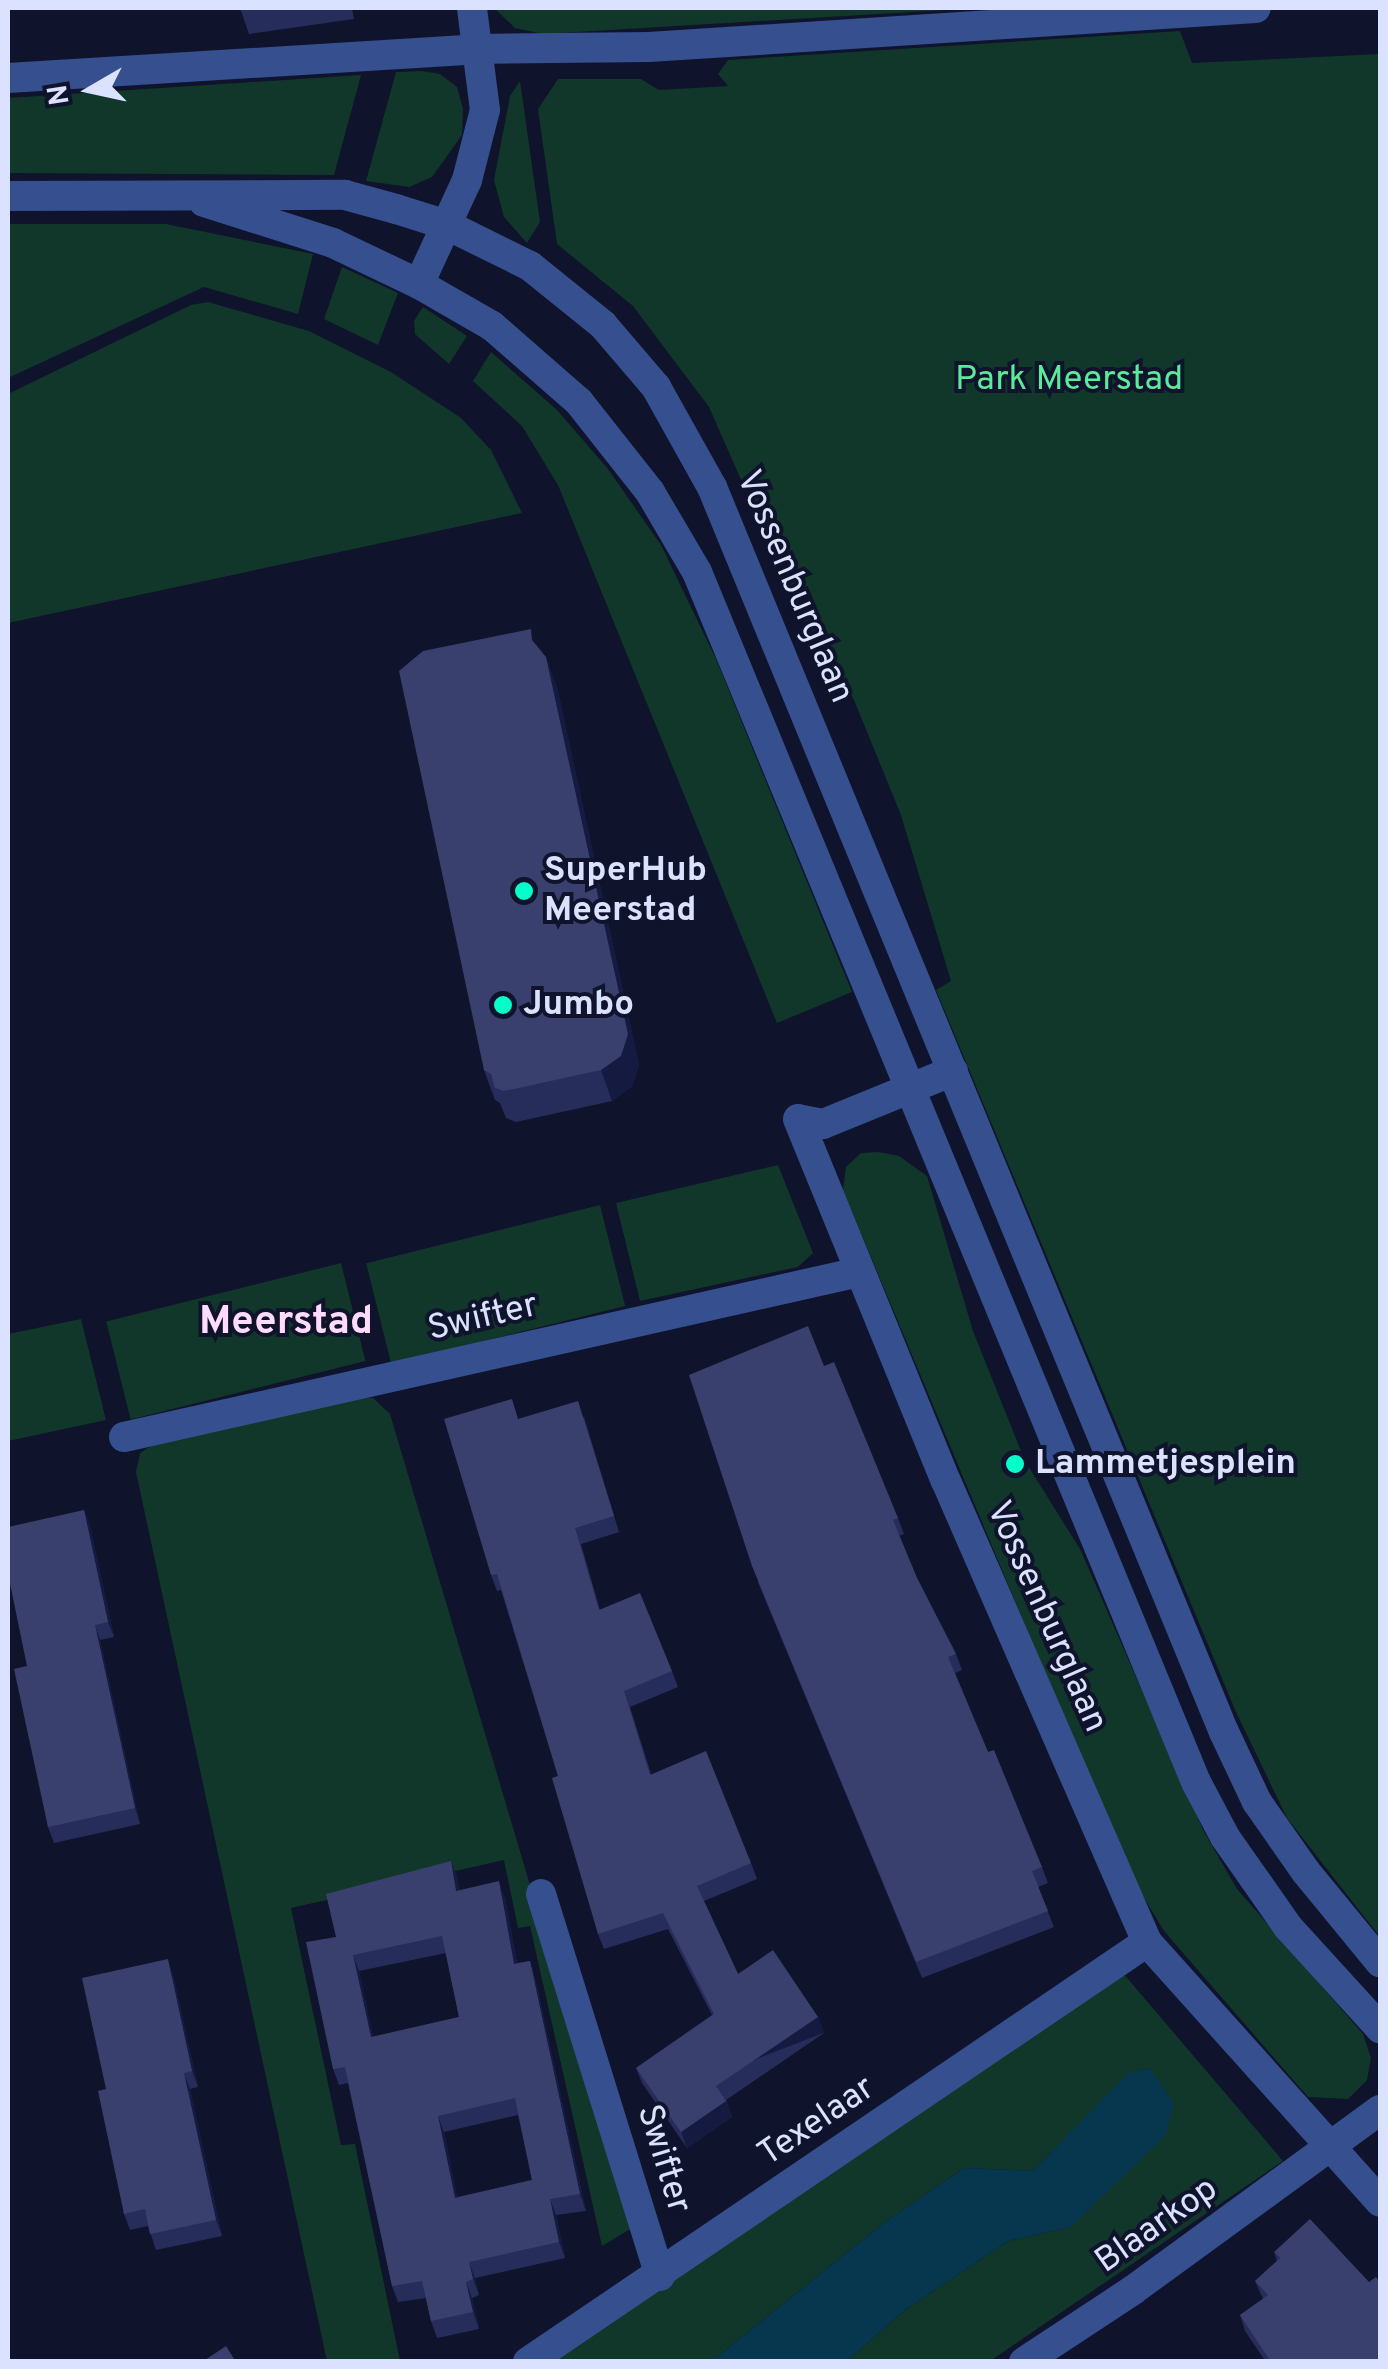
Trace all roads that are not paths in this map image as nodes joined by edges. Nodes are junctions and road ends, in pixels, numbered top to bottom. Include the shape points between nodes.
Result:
1 (472, 8) edge
2 (1256, 8) edge
3 (478, 49) junction
4 (8, 78) edge
5 (8, 196) edge
6 (187, 197) junction
7 (447, 225) junction
8 (419, 284) junction
9 (954, 1070) junction
10 (909, 1089) junction
11 (859, 1272) junction
12 (124, 1437) dead end
13 (541, 1894) dead end
14 (1146, 1942) junction
15 (1380, 1962) edge
16 (1380, 2028) edge
17 (1380, 2110) edge
18 (1330, 2148) junction
19 (1380, 2202) edge
20 (660, 2276) junction
21 (528, 2362) edge
22 (1024, 2362) edge

1 - 3 street
2 - 3 street via 649,47
3 - 4 street
3 - 7 street via 485,110
5 - 6 street, Vossenburglaan
6 - 7 street, Vossenburglaan via 344,194
6 - 8 street, Vossenburglaan via 333,244
7 - 8 street
7 - 9 street, Vossenburglaan via 530,266 604,325 656,387 692,446
8 - 10 street, Vossenburglaan via 492,326 579,402 650,492 697,572
9 - 10 street, Vossenburglaan
9 - 15 street, Vossenburglaan via 1257,1802
10 - 11 street, Vossenburglaan via 823,1124 798,1120
10 - 16 street, Vossenburglaan via 1196,1782 1288,1927
11 - 12 street, Swifter
11 - 14 street, Vossenburglaan
13 - 20 street, Swifter
14 - 18 street, Vossenburglaan
14 - 20 street, Texelaar
17 - 18 street
18 - 19 street, Vossenburglaan
18 - 22 street, Blaarkop
20 - 21 street, Texelaar

